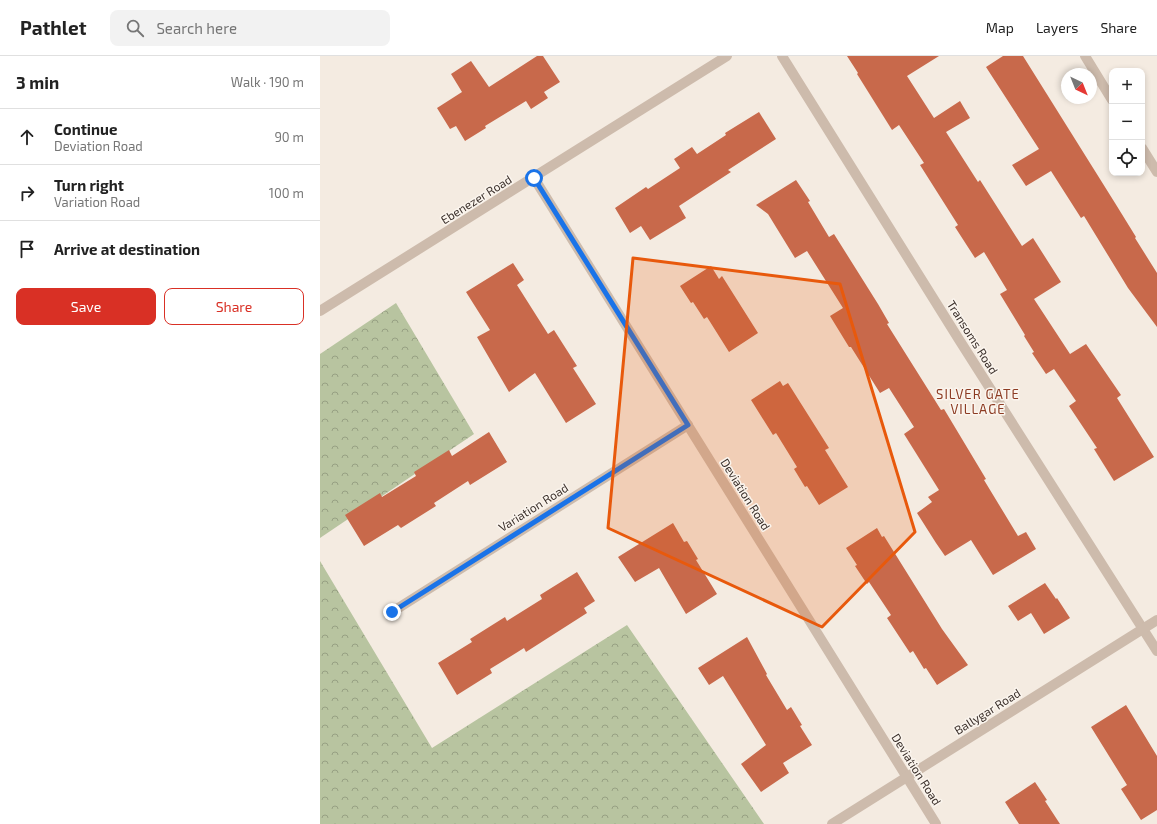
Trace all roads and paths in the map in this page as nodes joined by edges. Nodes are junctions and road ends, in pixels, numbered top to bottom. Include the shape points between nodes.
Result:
1 (727, 56) edge
2 (782, 56) edge
3 (1085, 56) edge
4 (1109, 95) edge
5 (1145, 153) edge
6 (1157, 172) edge
7 (534, 178) junction
8 (320, 312) edge
9 (688, 425) junction
10 (392, 612) dead end
11 (1157, 620) edge
12 (1143, 628) junction
13 (1157, 651) edge
14 (907, 777) junction
15 (832, 824) edge
16 (936, 824) edge

1 - 7 street, Ebenezer Road
2 - 12 street, Transoms Road
3 - 4 street
5 - 6 street
7 - 8 street, Ebenezer Road
7 - 9 street, Deviation Road
9 - 10 street, Variation Road
9 - 14 street, Deviation Road
11 - 12 street, Ballygar Road
12 - 13 street, Transoms Road
12 - 14 street, Ballygar Road
14 - 15 street, Ballygar Road
14 - 16 street, Deviation Road

